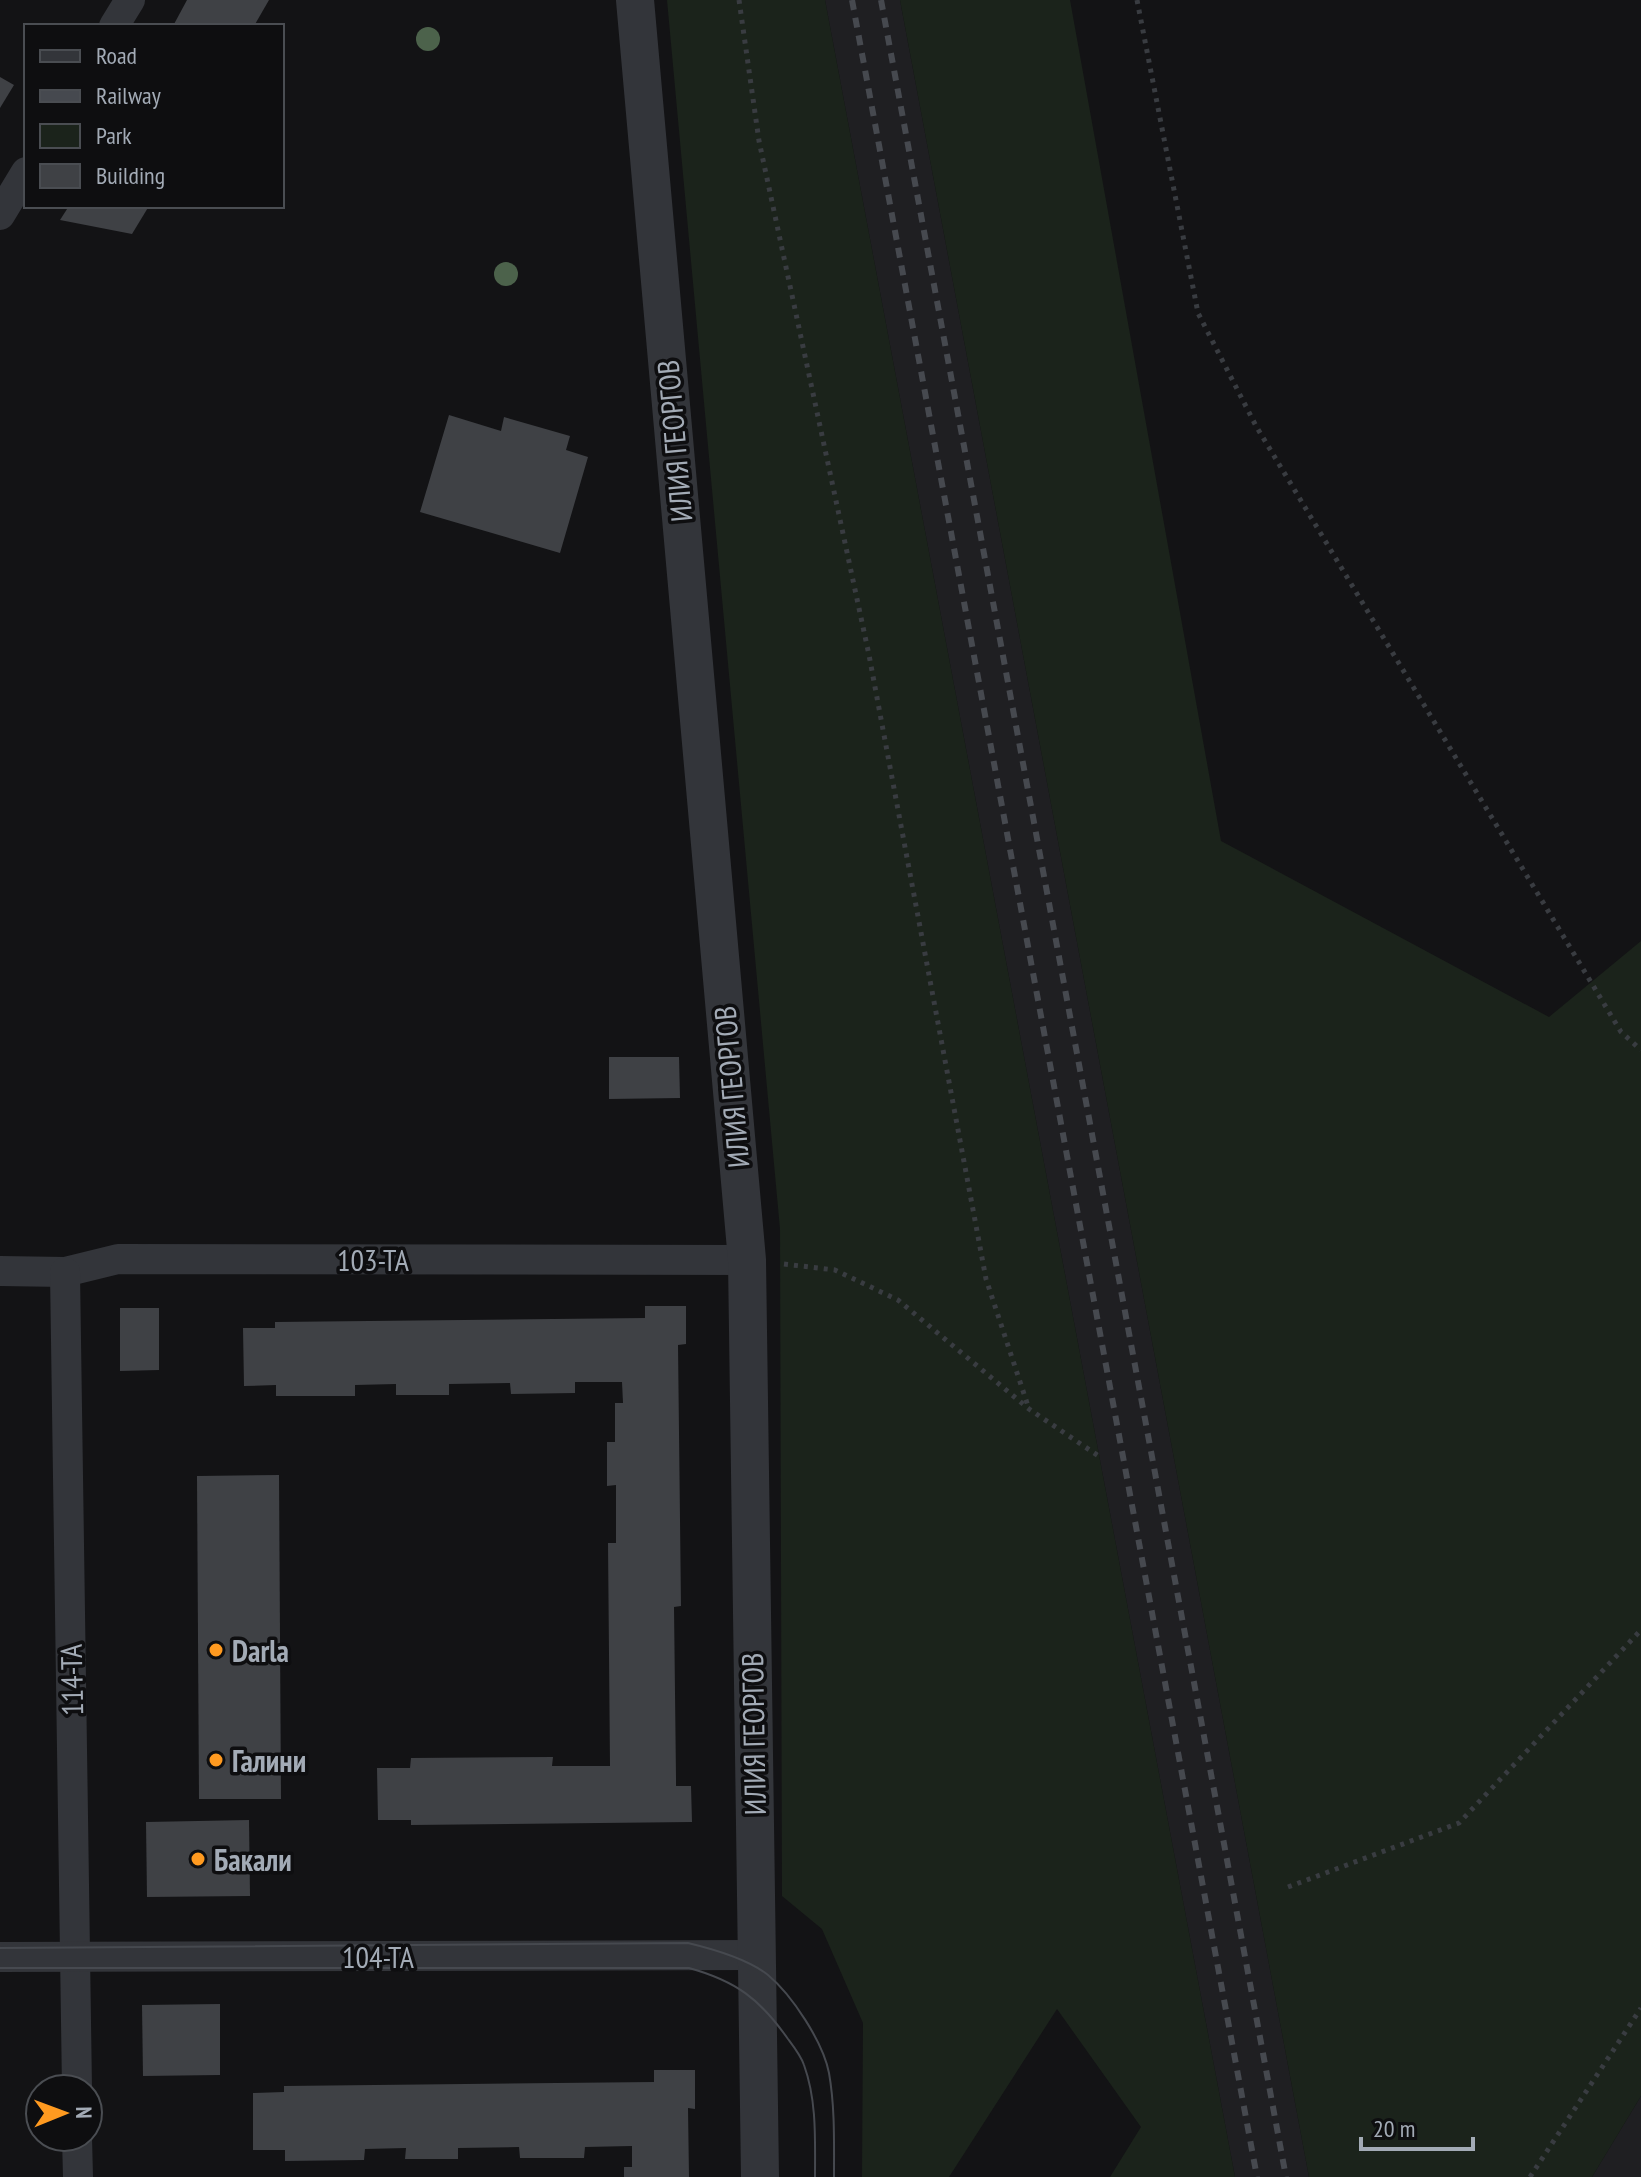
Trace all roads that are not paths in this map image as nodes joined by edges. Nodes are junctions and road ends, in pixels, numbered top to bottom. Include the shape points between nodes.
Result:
1 (635, 0) edge
2 (24, 175) edge
3 (0, 215) edge
4 (747, 1260) junction
5 (0, 1271) edge
6 (65, 1272) junction
7 (756, 1955) junction
8 (75, 1956) junction
9 (0, 1957) edge
10 (77, 2073) edge
11 (77, 2153) edge
12 (78, 2177) edge
13 (760, 2177) edge

1 - 4 street, ИЛИЯ ГЕОРГОВ
2 - 3 street
4 - 6 street, 103-ТА via 118,1259
4 - 7 street, ИЛИЯ ГЕОРГОВ
5 - 6 street, 103-ТА
6 - 8 street, 114-ТА
7 - 8 street, 104-ТА
7 - 13 street, ИЛИЯ ГЕОРГОВ
8 - 9 street, 104-ТА
8 - 10 street, 114-ТА
11 - 12 street

